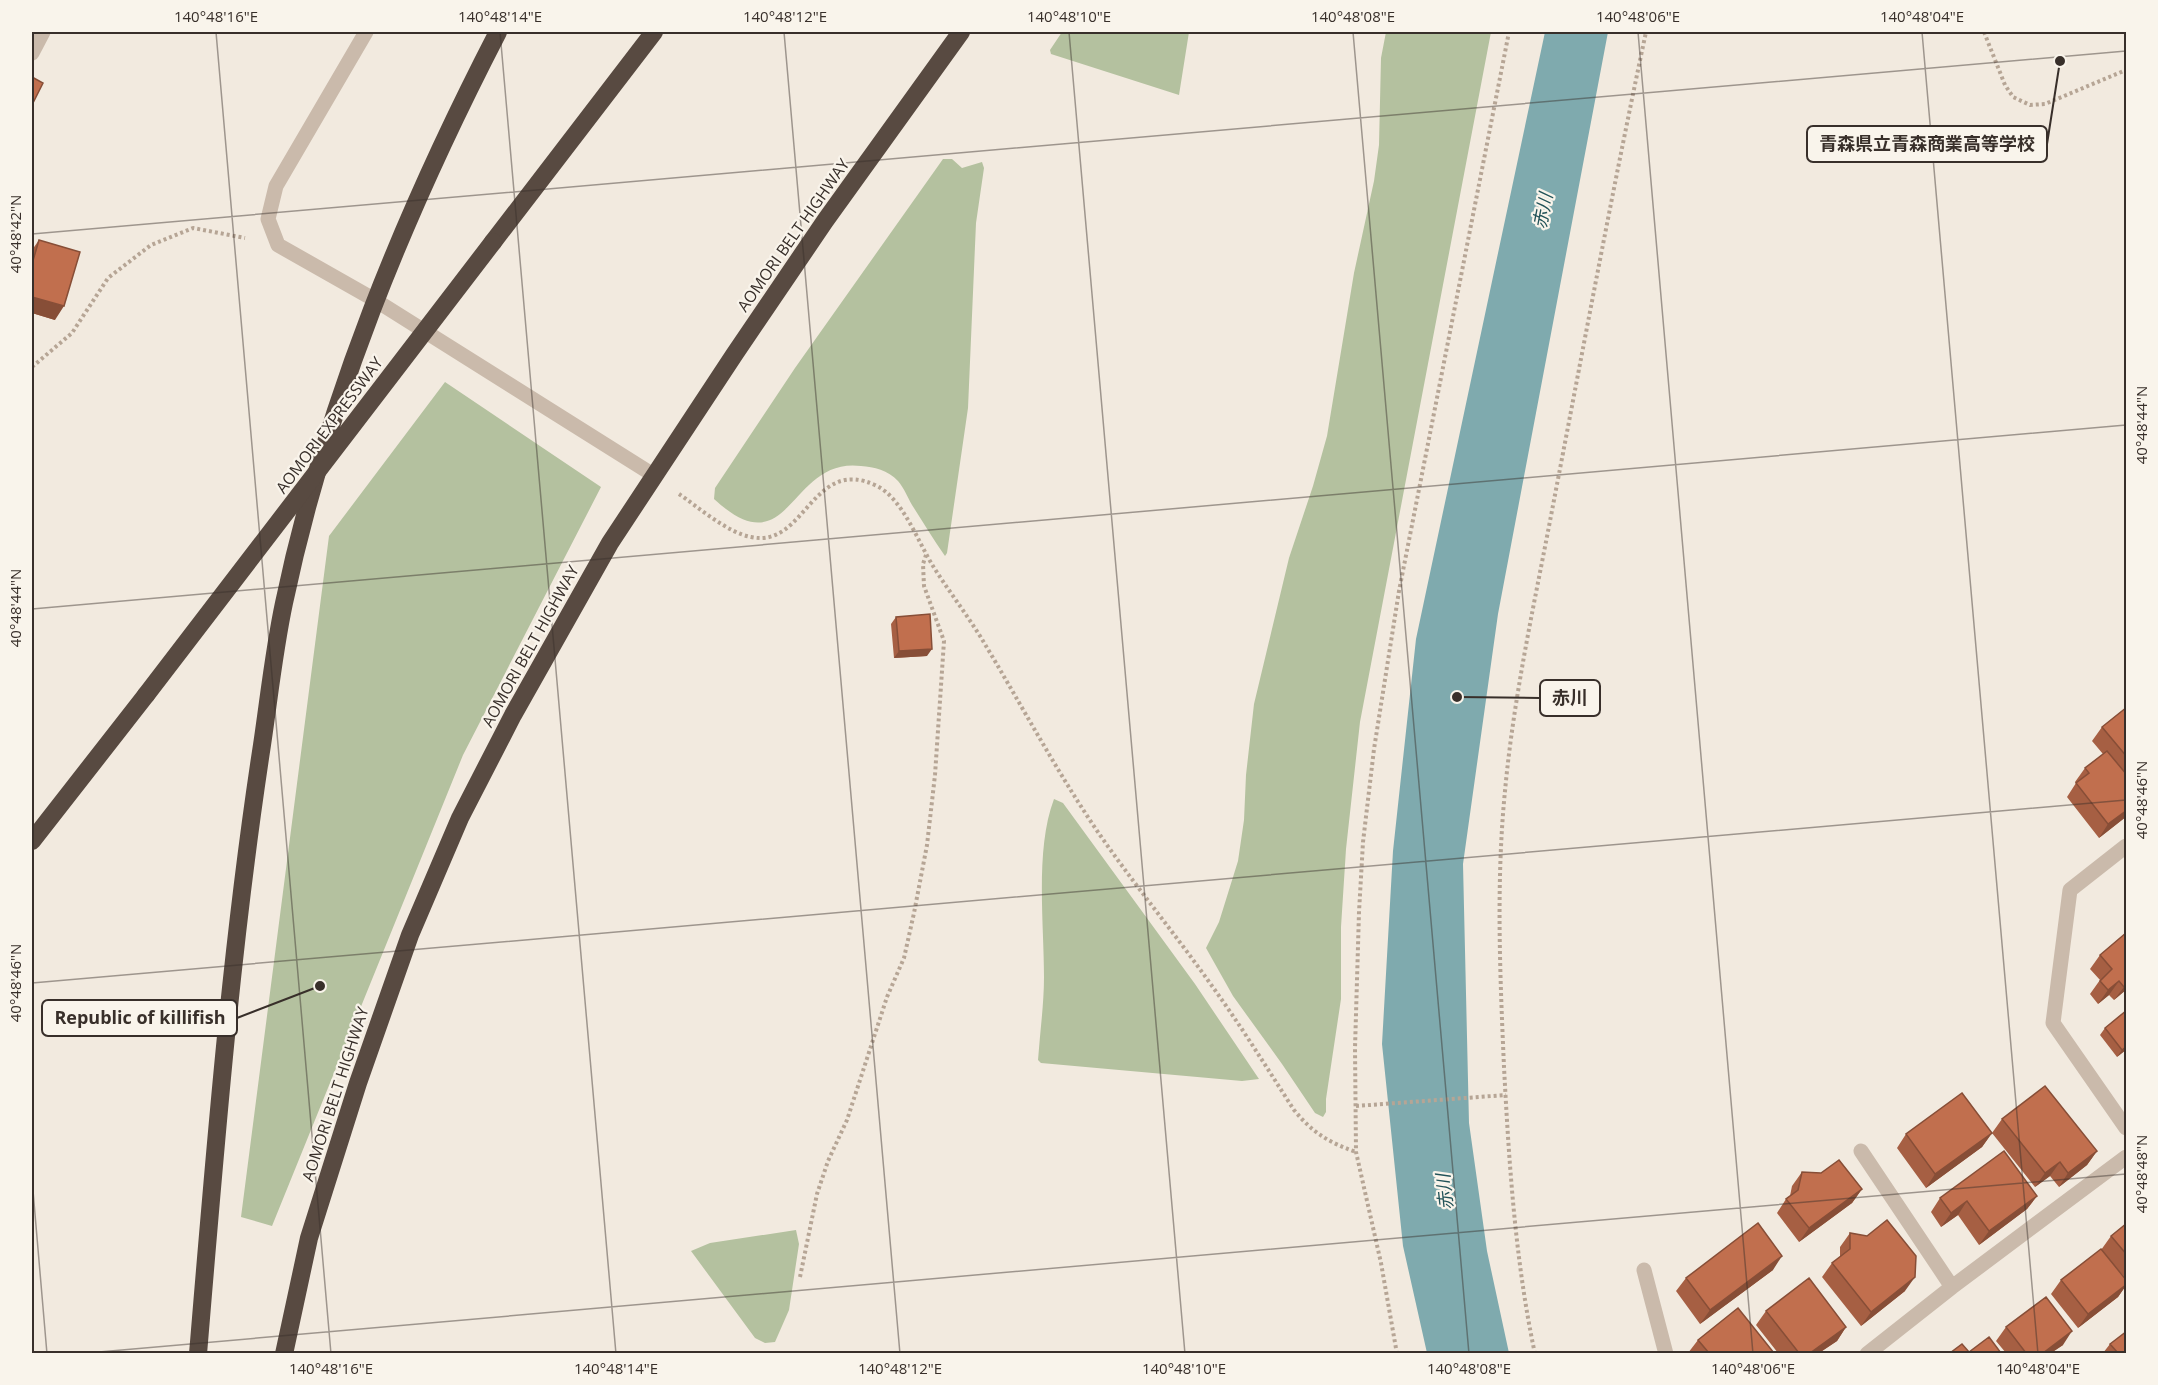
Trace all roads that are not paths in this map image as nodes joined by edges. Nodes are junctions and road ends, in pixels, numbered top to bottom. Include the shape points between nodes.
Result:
1 (43, 32) edge
2 (366, 32) edge
3 (498, 32) edge
4 (654, 32) edge
5 (961, 32) edge
6 (32, 52) edge
7 (375, 300) junction
8 (655, 476) junction
9 (32, 841) edge
10 (2127, 846) edge
11 (2127, 1128) edge
12 (1861, 1151) dead end
13 (2127, 1157) edge
14 (1644, 1270) dead end
15 (1952, 1287) junction
16 (198, 1353) edge
17 (284, 1353) edge
18 (1666, 1353) edge
19 (1867, 1353) edge

1 - 6 street
2 - 7 street via 276,186 268,219 278,244
3 - 7 highway via 457,112
4 - 9 highway, AOMORI EXPRESSWAY, bridge
5 - 8 highway, AOMORI BELT HIGHWAY via 825,221
7 - 8 street
7 - 16 highway via 322,454 283,605 248,833 227,1014
8 - 17 highway, AOMORI BELT HIGHWAY via 610,543 513,715 460,818 410,935 309,1238
10 - 11 street via 2070,890 2053,1023
12 - 15 street
13 - 15 street
14 - 18 street
15 - 19 street

